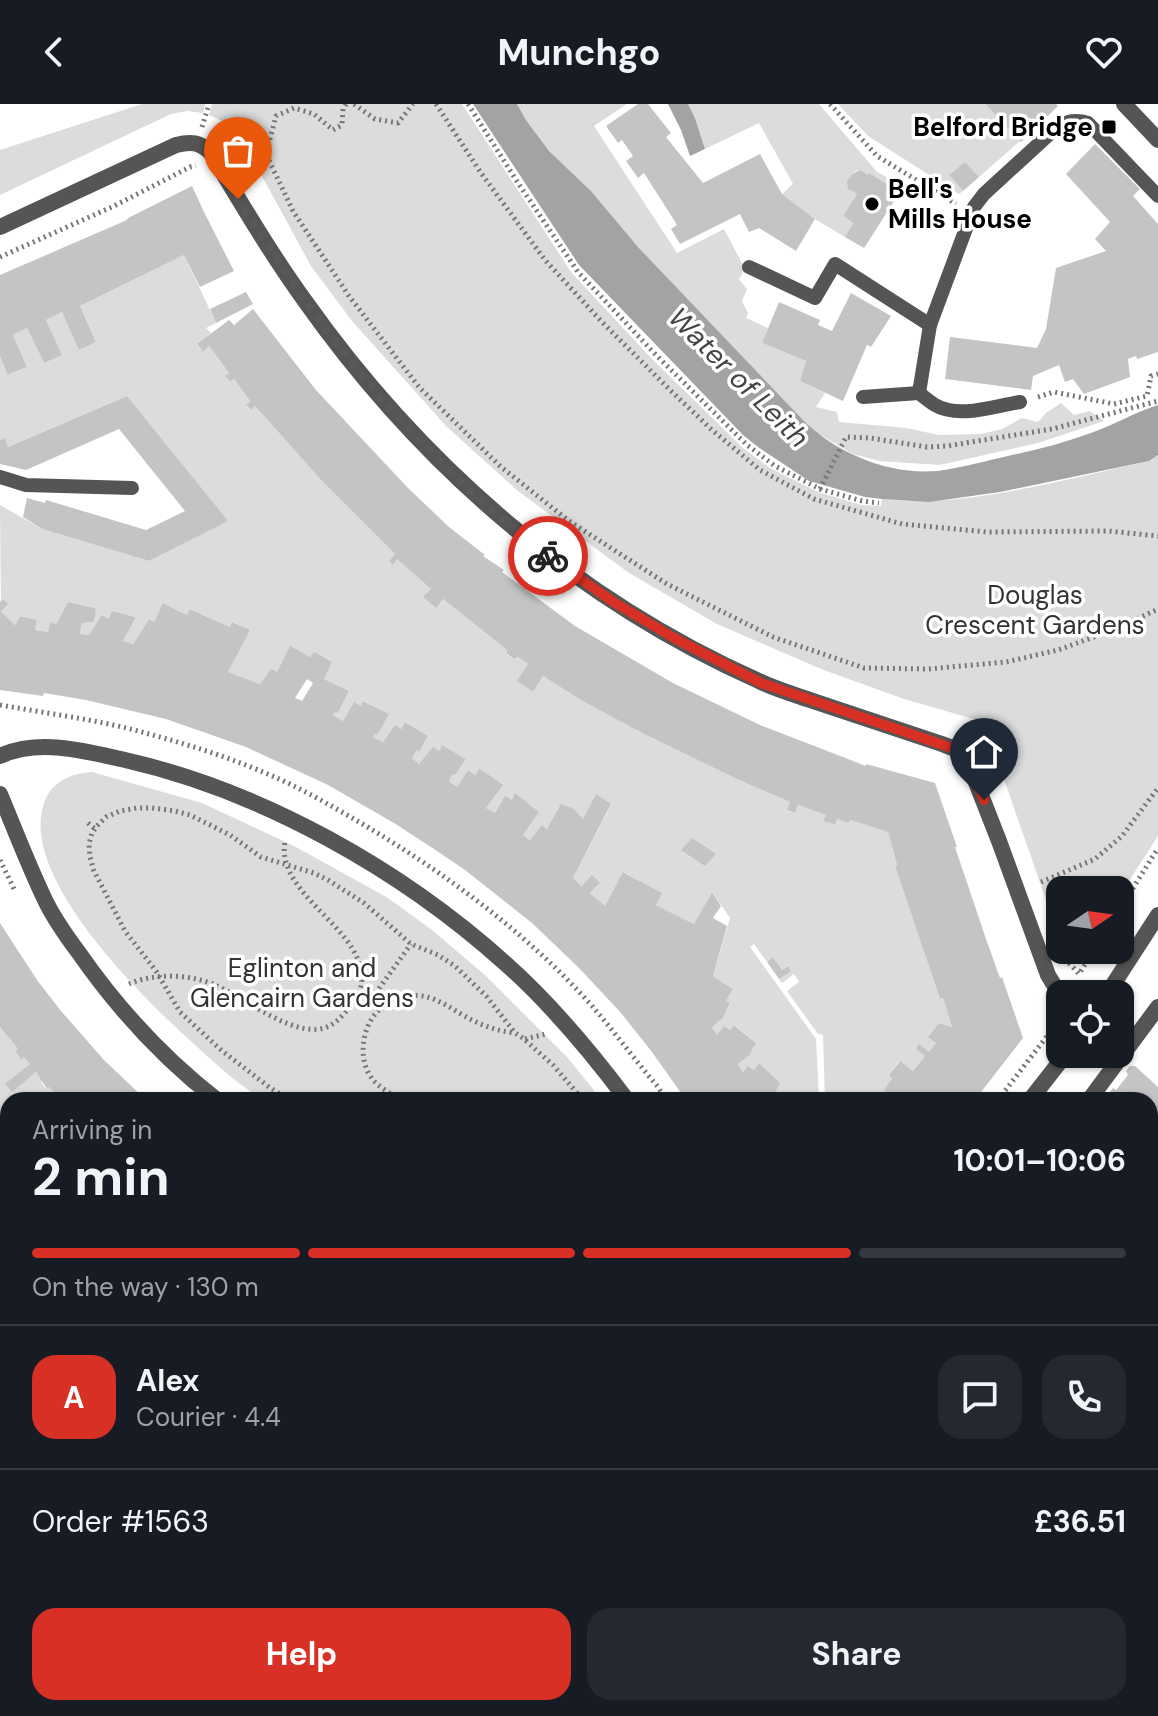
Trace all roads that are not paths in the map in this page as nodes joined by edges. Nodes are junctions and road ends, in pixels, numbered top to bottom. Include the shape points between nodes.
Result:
1 (1124, 104) edge
2 (1158, 140) edge
3 (1158, 196) edge
4 (0, 227) edge
5 (749, 267) dead end
6 (930, 325) junction
7 (919, 393) junction
8 (863, 397) dead end
9 (1020, 402) road end
10 (0, 477) edge
11 (132, 488) dead end
12 (0, 756) edge
13 (0, 794) edge
14 (1158, 915) edge
15 (1049, 980) edge
16 (1116, 980) edge
17 (1156, 1014) edge
18 (1055, 1068) edge
19 (207, 1092) edge
20 (621, 1092) edge
21 (1036, 1092) edge
22 (1095, 1092) edge

1 - 2 street
3 - 6 lane via 1088,123 1067,121 976,203
4 - 15 street via 176,145 204,146 304,300 362,376 467,488 540,551 612,601 761,683 942,744 965,757
5 - 6 lane via 815,298 835,264
6 - 7 lane
7 - 8 lane
7 - 9 lane via 953,411
10 - 11 lane via 26,485
12 - 20 street via 58,747 103,755 185,775 293,821 406,887 477,939 556,1014
13 - 19 street via 47,904 82,958 153,1045
14 - 16 street
17 - 22 street
18 - 21 street

